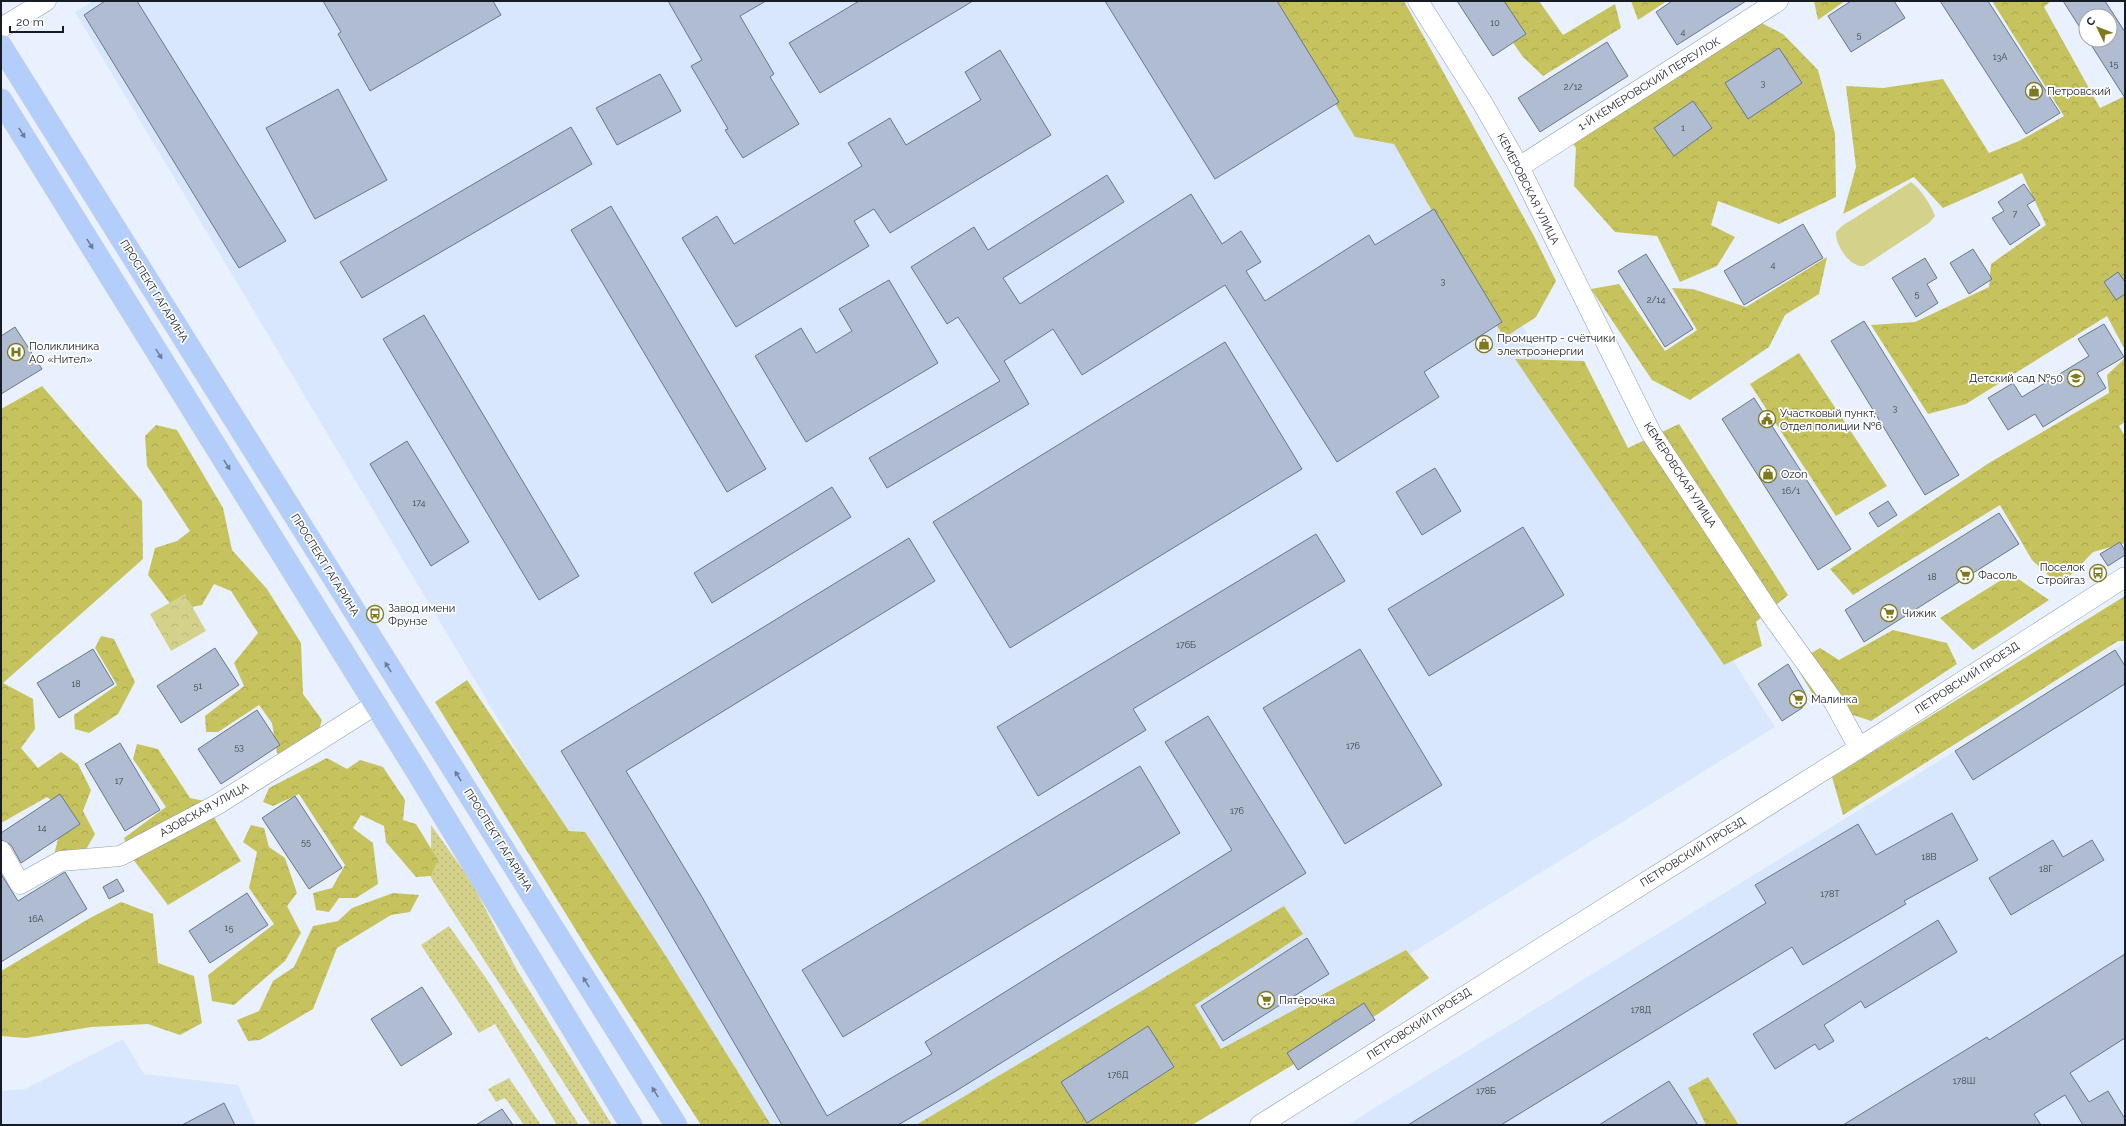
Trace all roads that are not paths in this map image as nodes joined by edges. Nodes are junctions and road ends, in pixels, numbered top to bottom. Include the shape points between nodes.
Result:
1 (46, 1) edge
2 (1418, 1) edge
3 (1776, 2) edge
4 (1, 28) edge
5 (1, 46) edge
6 (1, 100) edge
7 (1519, 167) junction
8 (2125, 577) edge
9 (376, 705) junction
10 (1859, 748) junction
11 (1, 851) edge
12 (631, 1125) edge
13 (676, 1125) edge
14 (1260, 1125) edge

1 - 4 street
2 - 7 street, КЕМЕРОВСКАЯ УЛИЦА
3 - 7 street, 1-Й КЕМЕРОВСКИЙ ПЕРЕУЛОК
13 -> 5 main road, ПРОСПЕКТ ГАГАРИНА
6 -> 9 main road
7 - 10 street, КЕМЕРОВСКАЯ УЛИЦА via 1650,433 1770,613 1834,702
8 - 10 street, ПЕТРОВСКИЙ ПРОЕЗД
9 - 11 street, АЗОВСКАЯ УЛИЦА via 218,804 120,856 61,861 20,884
9 - 12 main road
10 - 14 street, ПЕТРОВСКИЙ ПРОЕЗД

